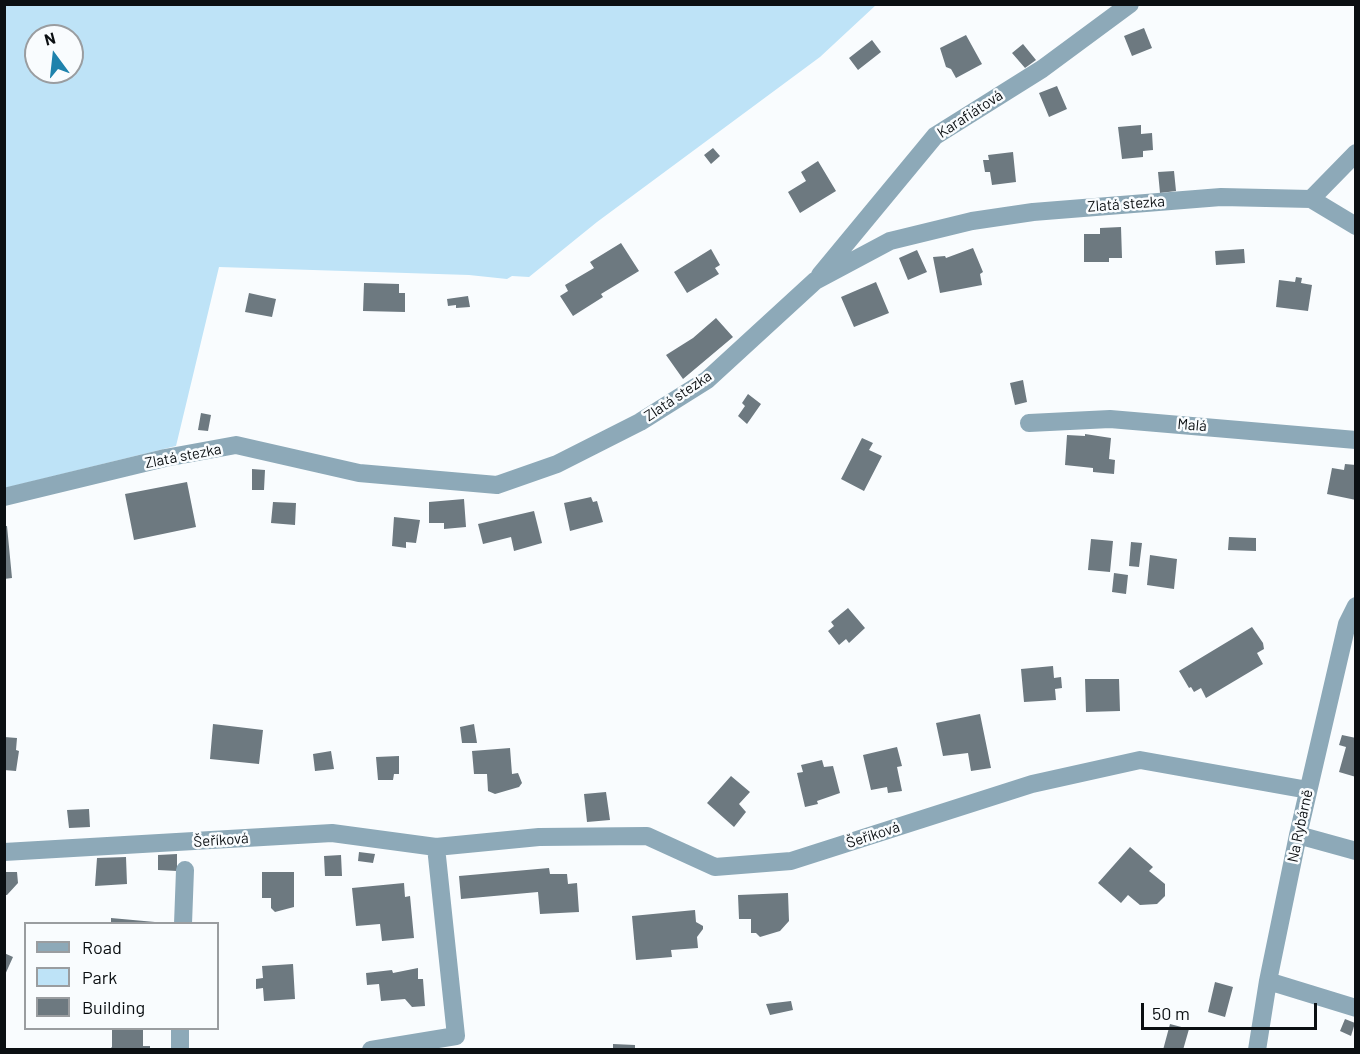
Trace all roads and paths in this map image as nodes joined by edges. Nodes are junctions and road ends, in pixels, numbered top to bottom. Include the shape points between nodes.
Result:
1 (1130, 4) edge
2 (1356, 153) edge
3 (1311, 199) junction
4 (1356, 226) edge
5 (815, 281) junction
6 (1029, 423) dead end
7 (1356, 440) edge
8 (4, 498) edge
9 (1356, 606) edge
10 (1351, 624) edge
11 (1308, 790) junction
12 (1298, 835) junction
13 (436, 847) junction
14 (1356, 851) edge
15 (4, 852) edge
16 (184, 870) dead end
17 (183, 922) edge
18 (1268, 981) junction
19 (1356, 1008) edge
20 (180, 1030) edge
21 (180, 1050) edge
22 (370, 1050) edge
23 (1257, 1050) edge

1 - 5 street, Karafiátová via 1042,69 935,136
2 - 3 street
3 - 4 street, Zlatá stezka
3 - 5 street, Zlatá stezka via 1221,197 972,221 890,241
5 - 8 street, Zlatá stezka via 706,380 640,422 557,464 497,485 359,473 236,445 165,458
6 - 7 street, Malá via 1110,419
9 - 10 street, Na Rybárně
10 - 11 street, Na Rybárně
11 - 12 street, Na Rybárně
11 - 13 street, Šeříková via 1140,760 1032,784 791,861 715,867 647,836 539,837
12 - 14 street
12 - 18 street, Na Rybárně
13 - 15 street, Šeříková via 332,833
13 - 22 street via 456,1036
16 - 17 street, Šeříková
18 - 19 street
18 - 23 street, Na Rybárně
20 - 21 street

